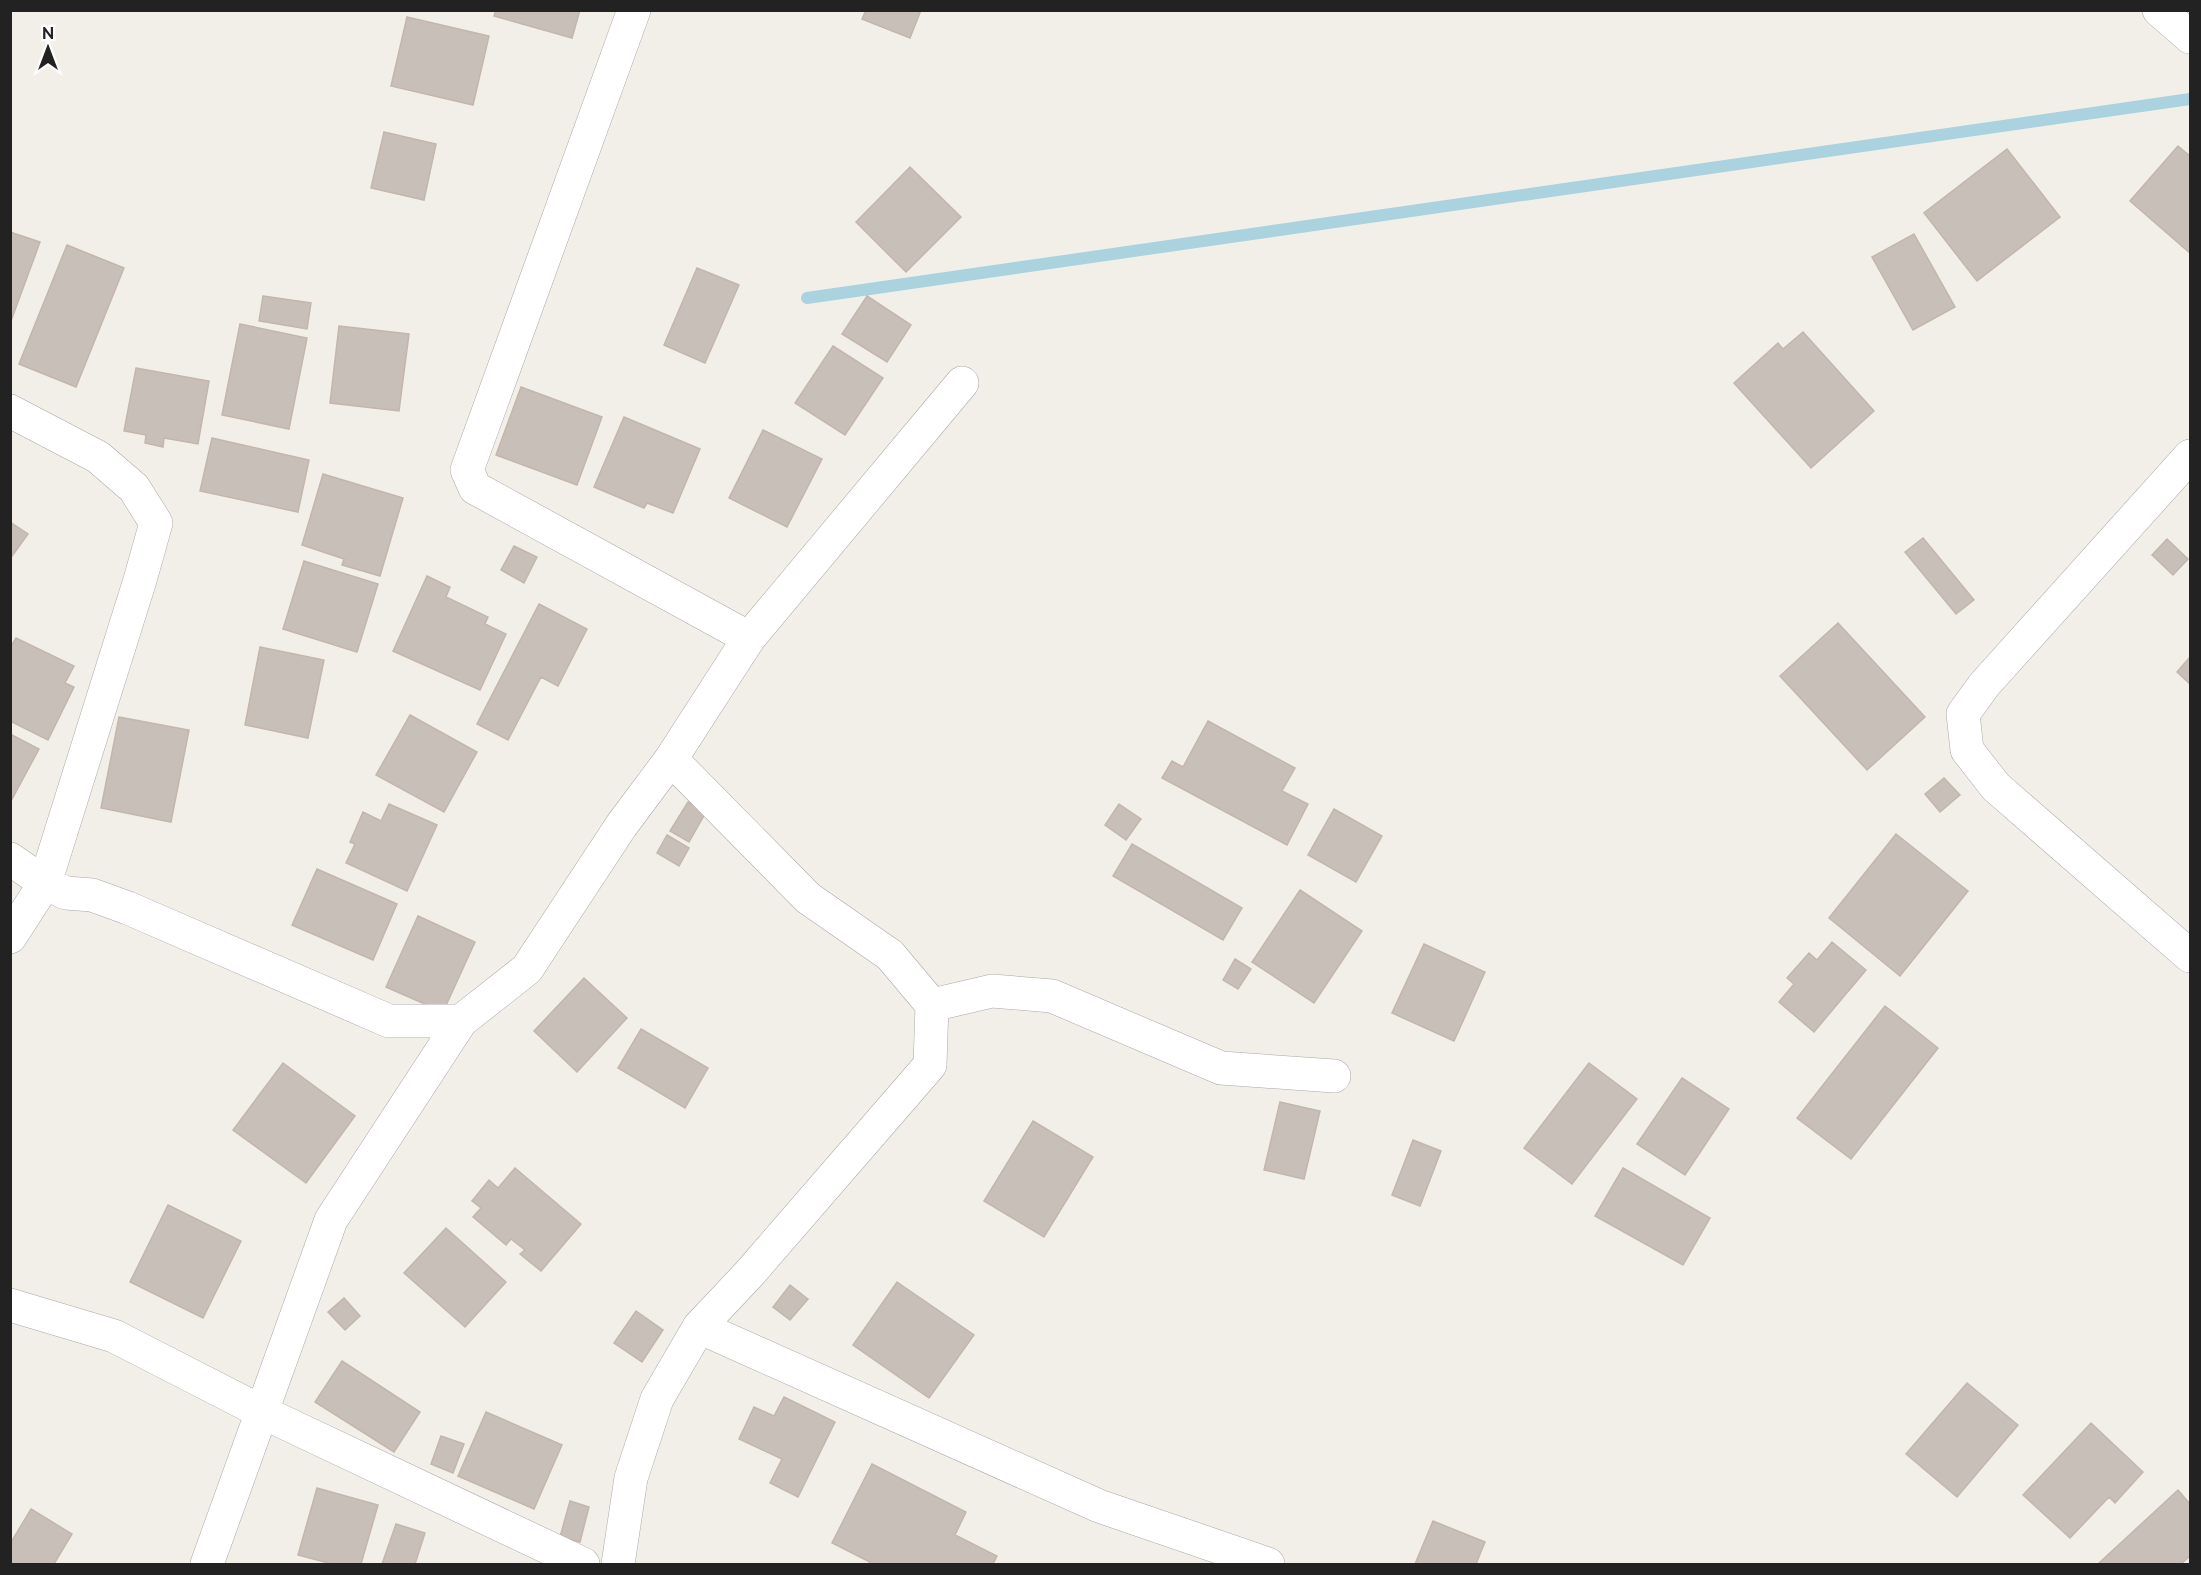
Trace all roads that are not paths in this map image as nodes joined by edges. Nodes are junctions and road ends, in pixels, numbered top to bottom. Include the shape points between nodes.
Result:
1 (634, 10) edge
2 (2159, 10) edge
3 (2190, 37) edge
4 (962, 383) dead end
5 (10, 411) edge
6 (2190, 456) edge
7 (749, 638) junction
8 (671, 759) junction
9 (10, 860) edge
10 (45, 883) junction
11 (10, 937) edge
12 (2190, 956) edge
13 (932, 1005) junction
14 (461, 1021) junction
15 (1334, 1076) dead end
16 (10, 1305) edge
17 (699, 1327) junction
18 (262, 1412) junction
19 (207, 1564) edge
20 (583, 1564) edge
21 (618, 1564) edge
22 (1268, 1564) edge

1 - 7 street via 467,470 475,488
2 - 3 street
4 - 7 street
5 - 10 street via 98,457 134,488 156,523
6 - 12 street via 1984,685 1963,714 1967,750 1996,787
7 - 8 street
8 - 13 street via 808,898 890,955
8 - 14 street via 621,826 527,969
9 - 10 street
10 - 11 street
10 - 14 street via 66,893 92,895 128,908 389,1020
13 - 15 street via 992,991 1052,996 1221,1068
13 - 17 street via 930,1065
14 - 18 street via 331,1220
16 - 18 street via 114,1336
17 - 21 street via 657,1399 632,1478
17 - 22 street via 1099,1506
18 - 19 street
18 - 20 street

